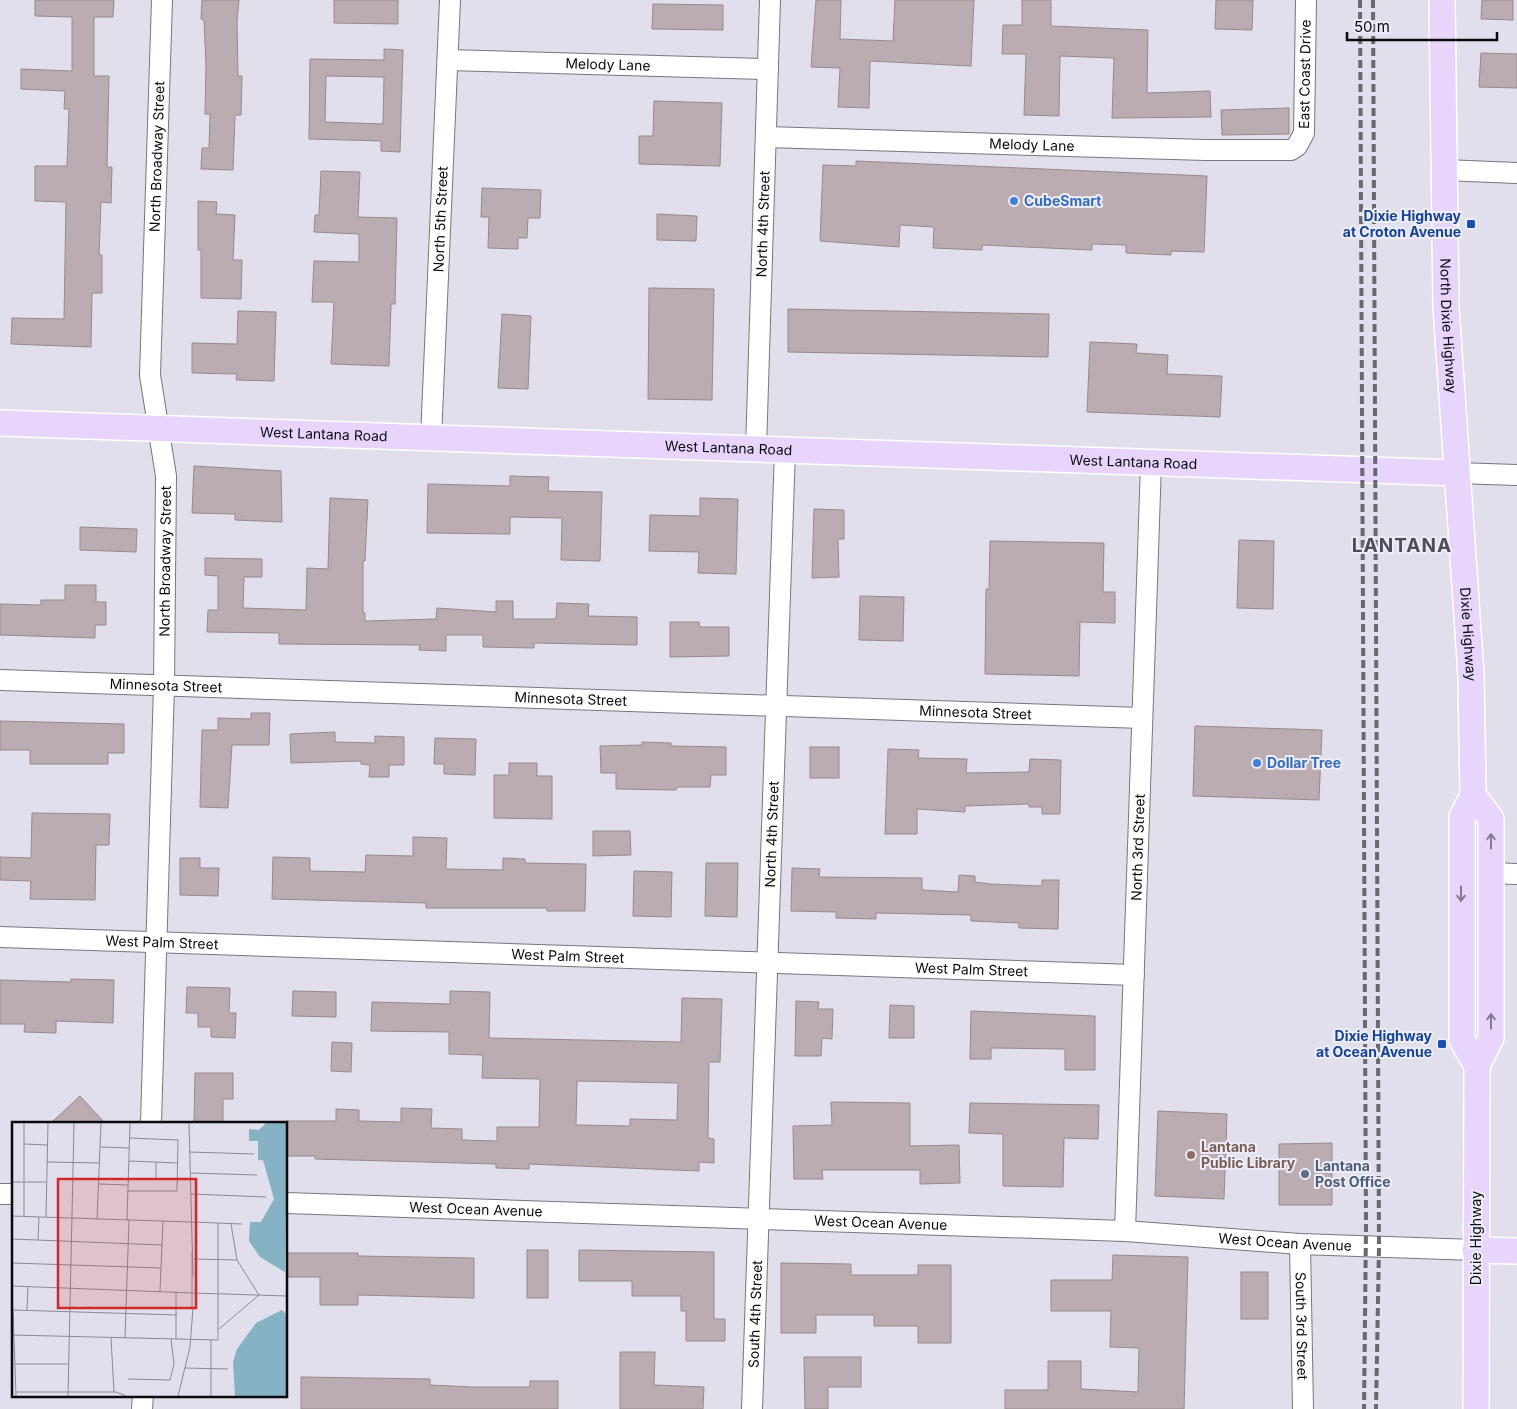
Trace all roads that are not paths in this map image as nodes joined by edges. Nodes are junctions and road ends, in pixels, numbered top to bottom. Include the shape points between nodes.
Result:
1 (162, 0) edge
2 (450, 0) edge
3 (770, 0) edge
4 (1306, 0) edge
5 (1442, 0) edge
6 (448, 60) junction
7 (768, 69) junction
8 (766, 137) junction
9 (1297, 146) joint
10 (1444, 170) junction
11 (1517, 173) edge
12 (0, 423) edge
13 (159, 429) junction
14 (430, 438) junction
15 (756, 449) junction
16 (784, 450) junction
17 (1151, 462) junction
18 (1457, 473) junction
19 (1517, 475) edge
20 (0, 680) edge
21 (164, 686) junction
22 (776, 706) junction
23 (1142, 718) junction
24 (1473, 795) junction
25 (1491, 873) junction
26 (1517, 874) edge
27 (0, 937) edge
28 (156, 942) junction
29 (767, 962) junction
30 (1134, 975) junction
31 (1477, 1066) junction
32 (151, 1122) edge
33 (288, 1203) edge
34 (759, 1219) junction
35 (1125, 1231) junction
36 (1300, 1244) junction
37 (1476, 1250) junction
38 (1517, 1251) edge
39 (143, 1396) edge
40 (142, 1409) edge
41 (752, 1409) edge
42 (1303, 1409) edge
43 (1476, 1409) edge

1 - 13 street, North Broadway Street via 150,375
2 - 6 street, North 5th Street
3 - 7 street, North 4th Street
4 - 9 street, East Coast Drive via 1304,133
5 - 10 main road, North Dixie Highway
6 - 7 street, Melody Lane
6 - 14 street, North 5th Street
7 - 8 street, North 4th Street
8 - 9 street, Melody Lane via 1206,150 1291,150
8 - 15 street, North 4th Street
10 - 11 street
10 - 18 main road, North Dixie Highway via 1446,307
12 - 13 main road, West Lantana Road
13 - 14 main road, West Lantana Road
13 - 21 street, North Broadway Street via 166,476
14 - 15 main road, West Lantana Road
15 - 16 main road, West Lantana Road
16 - 17 main road, West Lantana Road
16 - 22 street, North 4th Street
17 - 18 main road, West Lantana Road
17 - 23 street, North 3rd Street
18 - 19 street
18 - 24 main road, Dixie Highway via 1471,675
20 - 21 street, Minnesota Street
21 - 22 street, Minnesota Street
21 - 28 street, North Broadway Street
22 - 23 street, Minnesota Street
22 - 29 street, North 4th Street
23 - 30 street, North 3rd Street
25 -> 24 main road, Dixie Highway via 1491,819
24 -> 31 main road, Dixie Highway via 1462,817 1462,1040
25 - 26 street
31 -> 25 main road, Dixie Highway via 1491,1038
27 - 28 street, West Palm Street
28 - 29 street, West Palm Street
28 - 32 street, North Broadway Street
29 - 30 street, West Palm Street
29 - 34 street, North 4th Street
30 - 35 street, North 3rd Street
31 - 37 main road, Dixie Highway
33 - 34 street, West Ocean Avenue
34 - 35 street, West Ocean Avenue
34 - 41 street, South 4th Street
35 - 36 street, West Ocean Avenue
36 - 37 street, West Ocean Avenue
36 - 42 street, South 3rd Street
37 - 38 main road
37 - 43 main road, Dixie Highway
39 - 40 street

